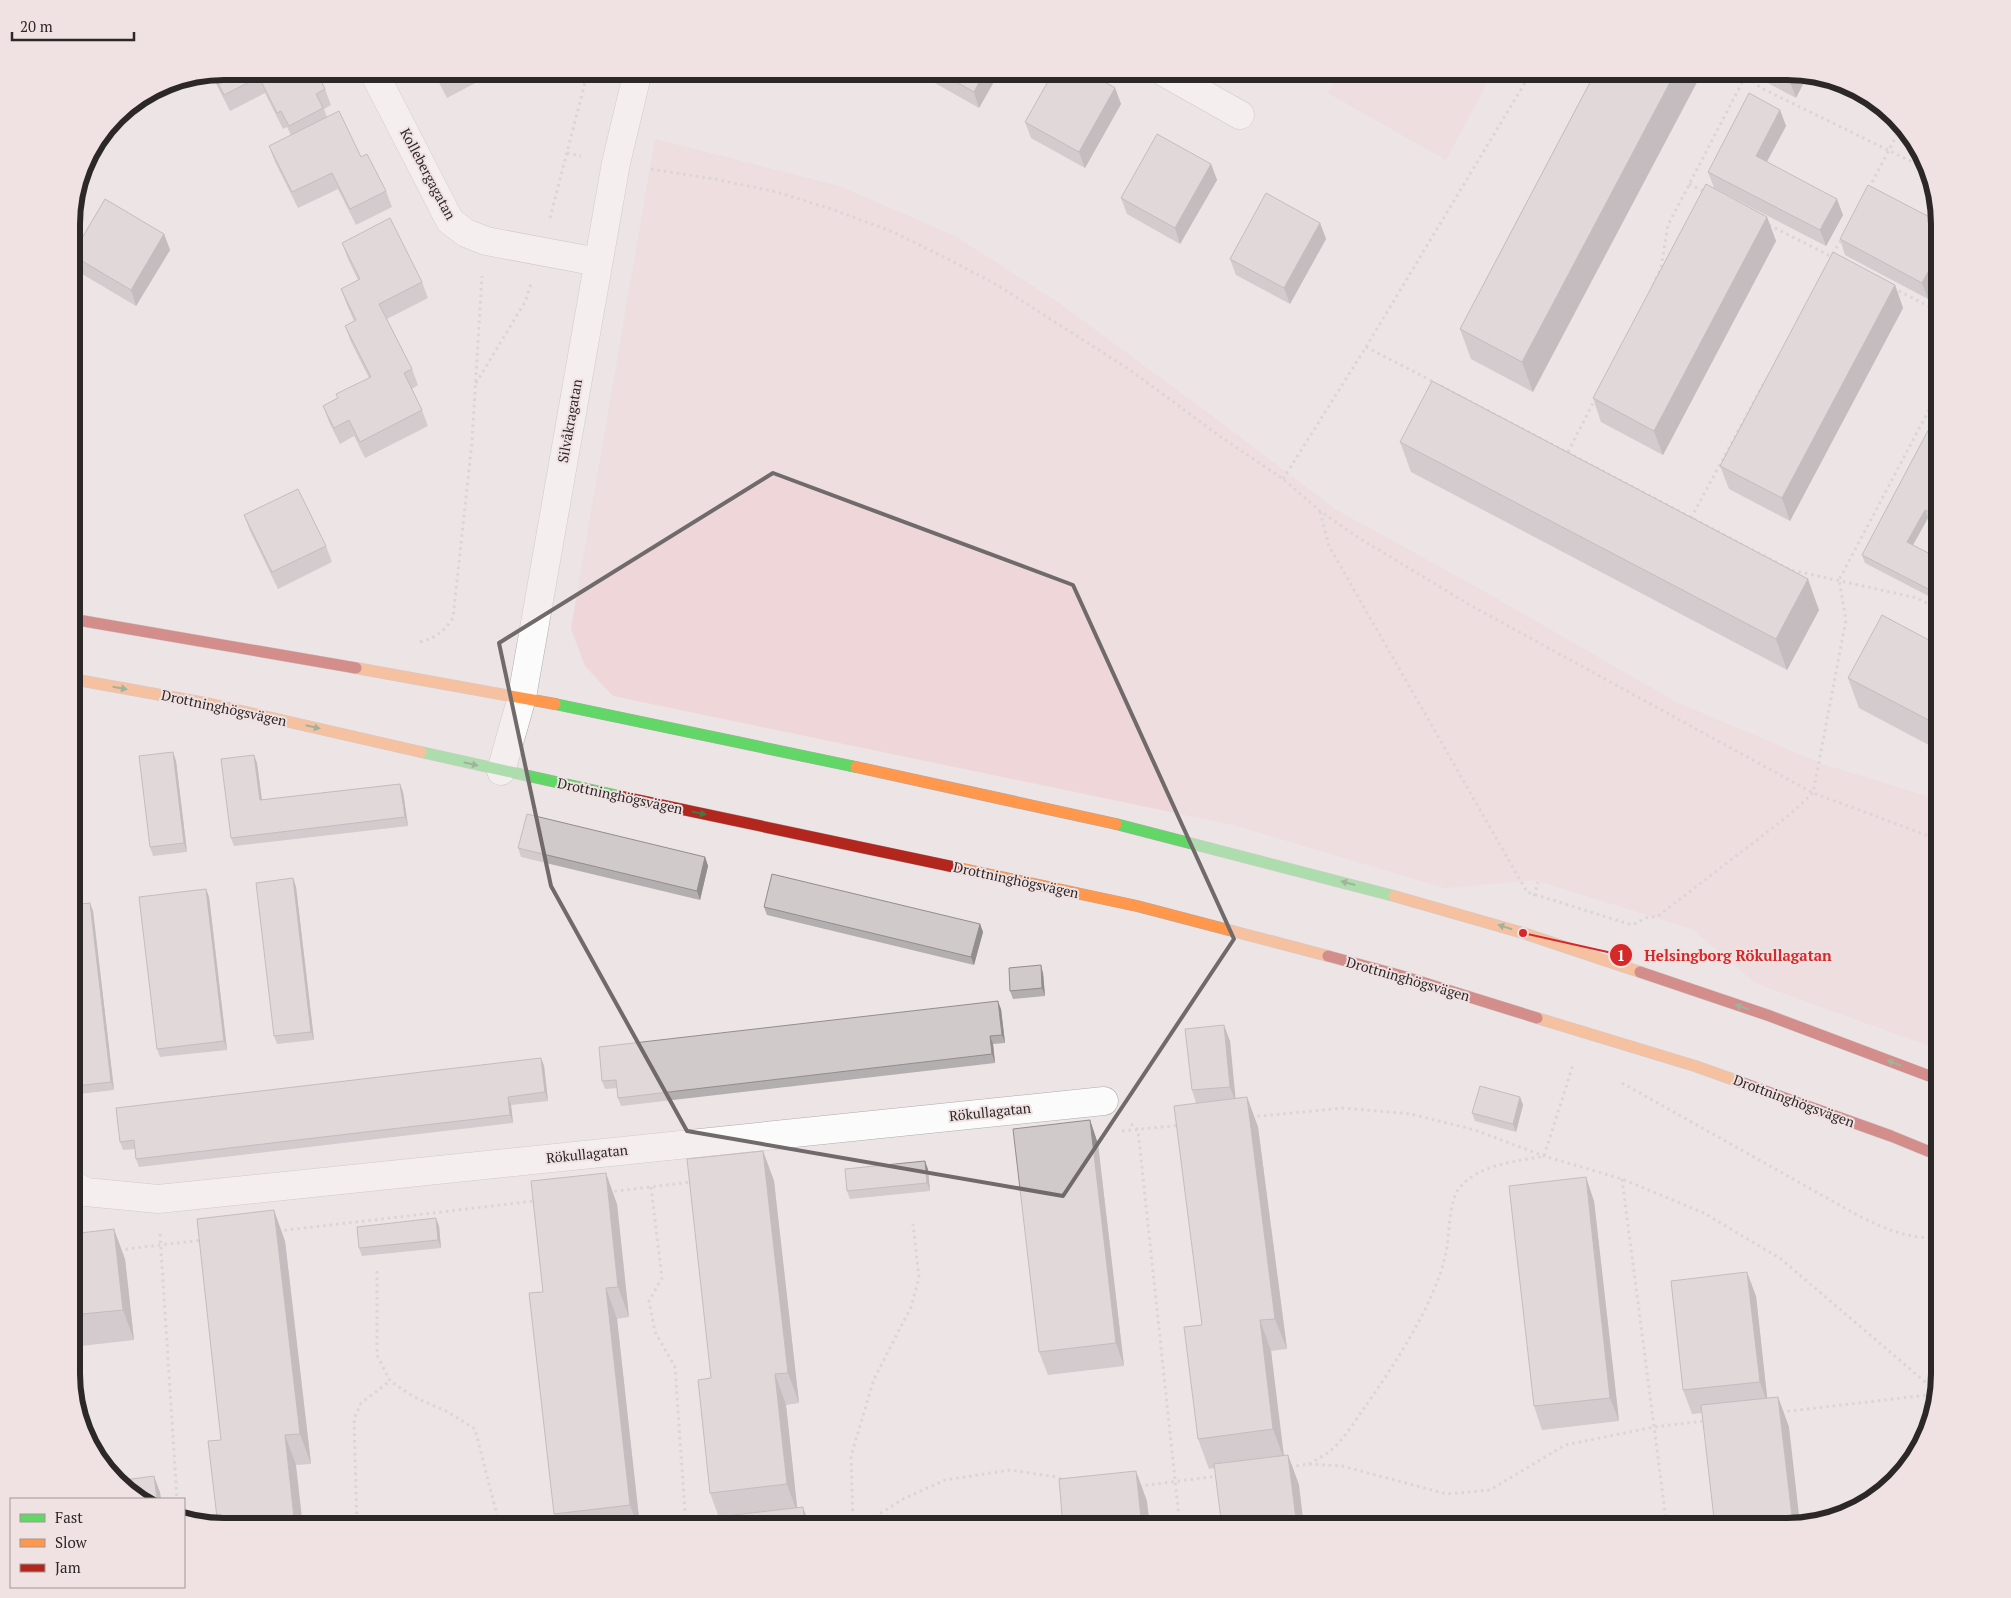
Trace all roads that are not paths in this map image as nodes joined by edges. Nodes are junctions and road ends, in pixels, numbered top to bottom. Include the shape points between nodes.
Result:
1 (378, 80) edge
2 (636, 80) edge
3 (1178, 80) edge
4 (1240, 115) dead end
5 (598, 262) junction
6 (80, 620) edge
7 (80, 680) edge
8 (522, 697) junction
9 (501, 771) junction
10 (1931, 1077) edge
11 (1104, 1100) dead end
12 (1931, 1152) edge
13 (80, 1189) edge

1 - 5 street, Kollebergagatan via 450,221 466,233 486,241
2 - 5 street, Silvåkragatan via 616,163
3 - 4 street
5 - 8 street, Silvåkragatan
6 - 8 street
7 -> 9 street, Drottninghögsvägen via 212,704
8 - 9 street, Silvåkragatan
10 -> 8 street via 1742,1007 1523,933 1414,901 1156,833 1031,804
9 -> 12 street, Drottninghögsvägen via 1137,906 1262,938 1402,976 1696,1066
11 - 13 street, Rökullagatan via 158,1199 86,1192

